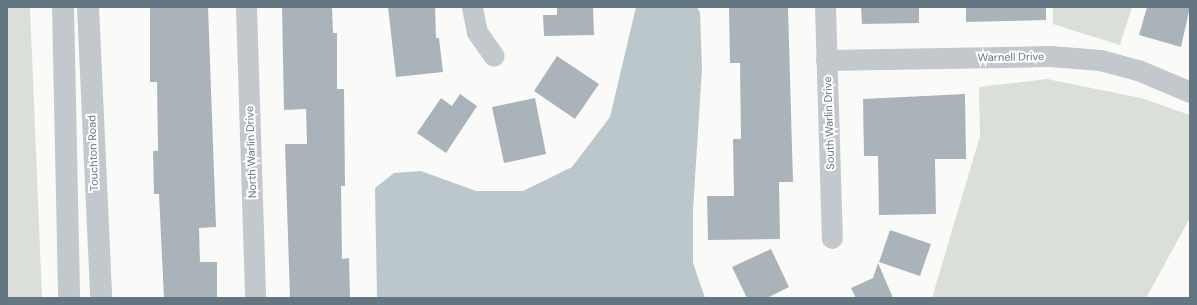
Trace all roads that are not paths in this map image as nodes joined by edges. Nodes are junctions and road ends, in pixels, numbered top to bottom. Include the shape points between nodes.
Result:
1 (63, 7) edge
2 (88, 7) edge
3 (246, 7) edge
4 (472, 7) edge
5 (825, 7) edge
6 (494, 56) dead end
7 (826, 60) junction
8 (1190, 92) edge
9 (832, 238) dead end
10 (69, 298) edge
11 (101, 298) edge
12 (255, 298) edge

1 - 10 street
2 - 11 street, Touchton Road
3 - 12 street, North Warlin Drive
4 - 6 street via 477,32
5 - 7 street, South Warlin Drive
7 - 8 street, Warnell Drive via 1064,57 1100,60 1138,70
7 - 9 street, South Warlin Drive

